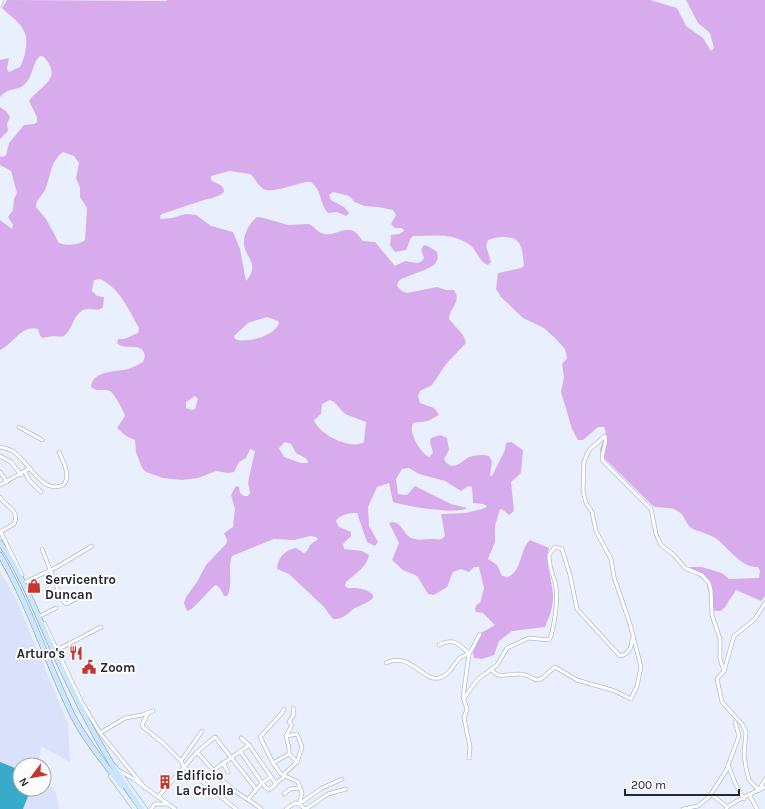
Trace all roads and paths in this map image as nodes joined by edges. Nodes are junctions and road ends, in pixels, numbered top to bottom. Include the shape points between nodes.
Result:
1 (2, 0) edge
2 (0, 5) edge
3 (19, 427) dead end
4 (42, 440) dead end
5 (0, 447) edge
6 (59, 452) dead end
7 (0, 456) edge
8 (30, 468) junction
9 (0, 472) edge
10 (25, 472) junction
11 (21, 475) junction
12 (7, 482) junction
13 (2, 485) edge
14 (0, 489) edge
15 (41, 492) dead end
16 (0, 497) edge
17 (0, 532) edge
18 (0, 543) edge
19 (92, 546) dead end
20 (42, 549) dead end
21 (0, 555) edge
22 (51, 570) junction
23 (25, 582) junction
24 (78, 598) dead end
25 (765, 603) edge
26 (56, 608) dead end
27 (40, 616) junction
28 (630, 624) junction
29 (101, 627) dead end
30 (480, 634) dead end
31 (439, 646) dead end
32 (57, 650) junction
33 (469, 654) junction
34 (386, 662) dead end
35 (492, 670) junction
36 (724, 671) junction
37 (464, 698) junction
38 (284, 708) dead end
39 (293, 708) dead end
40 (153, 711) dead end
41 (148, 713) junction
42 (735, 722) dead end
43 (202, 731) dead end
44 (100, 733) junction
45 (286, 736) junction
46 (241, 738) dead end
47 (249, 745) junction
48 (95, 751) junction
49 (240, 751) junction
50 (197, 752) junction
51 (289, 754) junction
52 (231, 757) junction
53 (469, 758) dead end
54 (181, 761) junction
55 (297, 762) junction
56 (223, 763) junction
57 (273, 763) junction
58 (112, 765) junction
59 (728, 765) junction
60 (184, 767) junction
61 (118, 770) junction
62 (214, 770) junction
63 (228, 772) dead end
64 (283, 776) junction
65 (271, 777) junction
66 (342, 779) dead end
67 (765, 779) edge
68 (262, 783) junction
69 (276, 783) junction
70 (765, 787) edge
71 (145, 788) junction
72 (300, 788) junction
73 (256, 789) junction
74 (346, 789) dead end
75 (759, 790) junction
76 (284, 794) dead end
77 (712, 794) junction
78 (750, 796) junction
79 (158, 797) junction
80 (249, 798) junction
81 (744, 799) junction
82 (299, 804) junction
83 (169, 805) junction
84 (696, 805) junction
85 (727, 808) edge
86 (135, 809) edge
87 (140, 809) edge
88 (145, 809) edge
89 (151, 809) edge
90 (175, 809) edge
91 (236, 809) edge
92 (262, 809) edge
93 (286, 809) edge
94 (306, 809) edge
95 (683, 809) edge
96 (690, 809) edge
97 (701, 809) edge
98 (757, 809) edge

1 - 2 street
3 - 4 street
5 - 8 street via 14,452
6 - 8 street via 66,469 67,479 63,486 49,486
7 - 11 street via 11,462
8 - 10 street
9 - 12 street
10 - 11 street
10 - 15 street
11 - 12 street
12 - 13 street
13 - 14 street
16 - 17 street via 12,509 15,517 14,524
17 - 23 street
18 - 58 main road via 25,590 75,699
19 - 22 street
20 - 22 street
21 - 48 main road via 74,716
22 - 23 street
22 - 24 street via 64,602 68,603
23 - 27 street
25 - 36 street via 755,619 734,636
26 - 27 street
27 - 32 street
28 - 35 street via 641,667 631,699 615,690 577,680 554,667 541,679 536,680 518,673 497,675
28 - 35 street via 630,649 620,656 577,609 562,549 555,547 548,555 556,598 551,636 548,640 529,638 507,648
28 - 36 street via 614,577 611,559 596,531 592,512 583,491 584,462 587,454 603,436 606,441 602,453 603,460 651,509 660,545 674,555 685,568 702,575 709,584 712,615 720,639 720,659
29 - 32 street
30 - 33 street
31 - 33 street via 450,641 456,642
32 - 44 street via 80,701
33 - 34 street via 460,658 452,671 438,679 431,678 402,659
33 - 37 street
35 - 37 street via 478,678
36 - 75 street via 717,679 722,702 746,732 746,768 749,780
37 - 53 street via 467,709 464,718 470,747
38 - 57 street via 260,737
39 - 45 street via 294,714 289,722 292,725
40 - 41 street
41 - 44 street via 124,718
41 - 54 street via 143,727
42 - 59 street via 739,736
43 - 54 street
44 - 71 street
45 - 51 street
45 - 55 street via 298,736 302,747
46 - 47 street
47 - 49 street
47 - 65 street
48 - 86 street
48 - 87 main road
49 - 52 street
49 - 68 street
50 - 52 street via 215,737
50 - 60 street
50 - 62 street
51 - 55 street
51 - 57 street
52 - 56 street
52 - 73 street
54 - 60 street
55 - 64 street
56 - 62 street
56 - 63 street
57 - 64 street
58 - 61 street
58 - 87 main road
59 - 77 street
59 - 81 street
60 - 79 street
60 - 91 street
61 - 71 street
61 - 88 street
62 - 80 street via 230,787 243,797
64 - 69 street
64 - 72 street via 298,782
65 - 68 street
65 - 69 street
66 - 82 street via 322,788
67 - 75 street
68 - 69 street via 268,790
68 - 73 street
70 - 75 street
71 - 79 street
72 - 76 street via 290,789
72 - 82 street via 302,793
73 - 80 street
74 - 94 street via 328,794
75 - 78 street
77 - 84 street
77 - 85 street
78 - 81 street
78 - 98 street
79 - 83 street
80 - 92 street
81 - 85 street via 734,802
82 - 93 street via 296,803
82 - 94 street
83 - 89 street via 156,804
83 - 90 street
84 - 95 street
84 - 96 street
84 - 97 street

